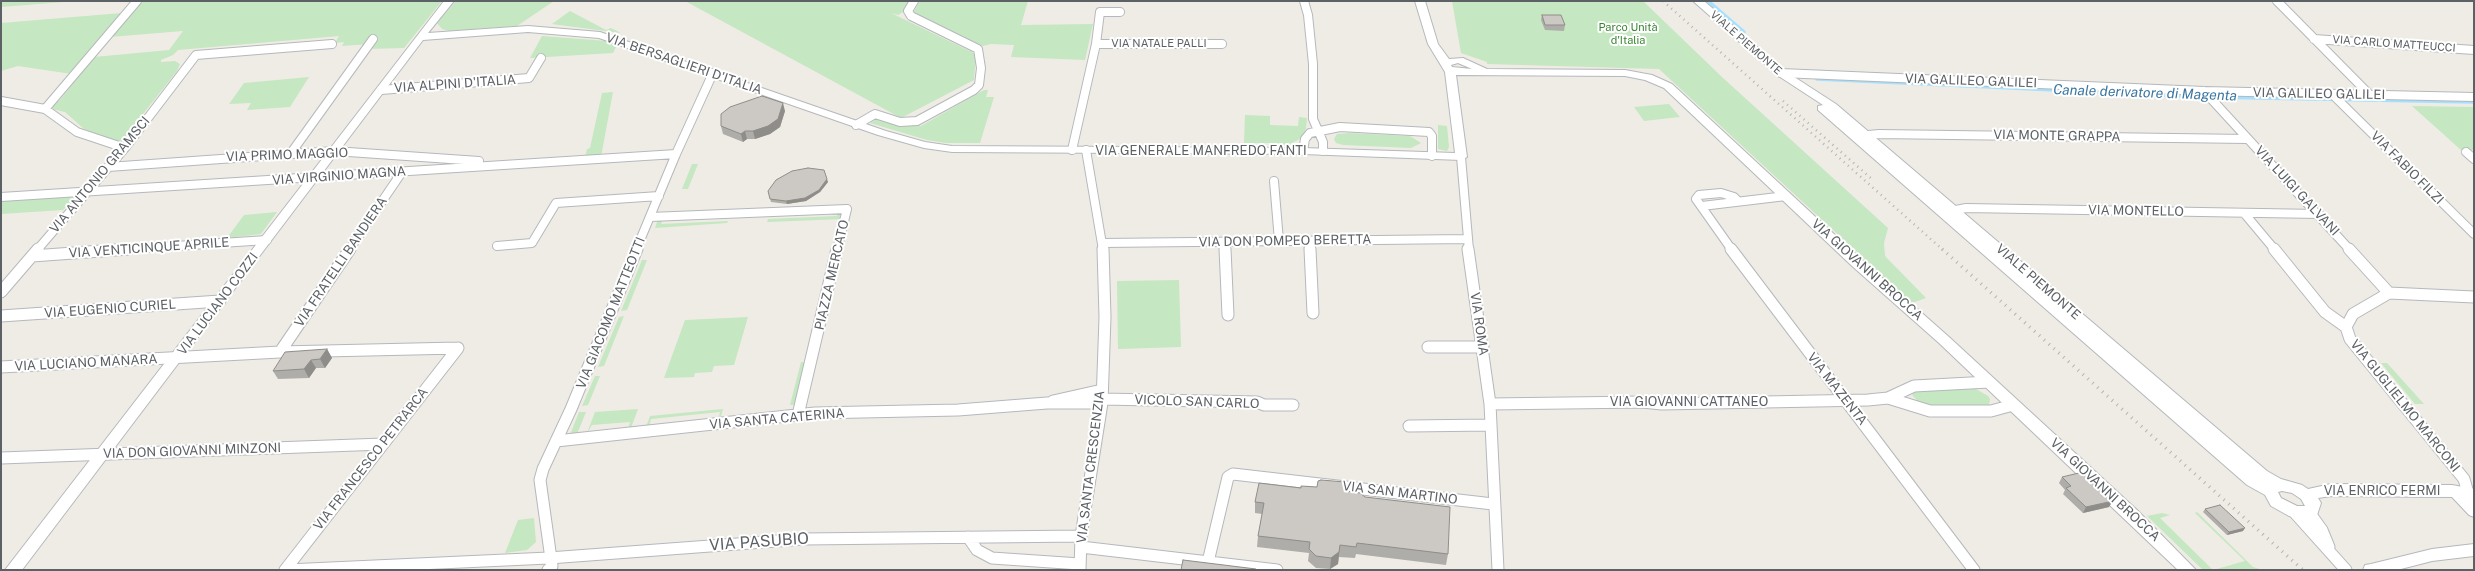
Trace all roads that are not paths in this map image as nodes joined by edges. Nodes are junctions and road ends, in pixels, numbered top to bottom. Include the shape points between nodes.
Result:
1 (137, 1) edge
2 (450, 1) edge
3 (914, 1) edge
4 (1304, 1) edge
5 (1420, 1) edge
6 (1698, 1) edge
7 (2276, 1) edge
8 (1120, 12) dead end
9 (1430, 32) junction
10 (420, 36) junction
11 (373, 39) dead end
12 (2314, 39) junction
13 (332, 44) dead end
14 (1096, 44) junction
15 (1222, 44) dead end
16 (2474, 50) edge
17 (541, 58) dead end
18 (1457, 69) junction
19 (713, 73) junction
20 (1781, 73) junction
21 (381, 90) junction
22 (2207, 95) junction
23 (2370, 95) junction
24 (2474, 97) edge
25 (2336, 98) junction
26 (1, 101) edge
27 (45, 109) junction
28 (856, 125) junction
29 (1317, 130) junction
30 (1860, 136) junction
31 (2247, 139) junction
32 (941, 147) joint
33 (125, 148) junction
34 (1072, 150) junction
35 (1086, 150) junction
36 (334, 151) junction
37 (1303, 151) junction
38 (1323, 152) junction
39 (2466, 152) dead end
40 (291, 153) junction
41 (676, 154) junction
42 (1432, 156) junction
43 (1461, 157) junction
44 (2474, 159) edge
45 (514, 164) junction
46 (108, 167) junction
47 (402, 172) junction
48 (313, 178) junction
49 (1274, 181) dead end
50 (86, 192) junction
51 (659, 196) junction
52 (1786, 196) junction
53 (1, 197) edge
54 (1947, 211) junction
55 (2244, 213) junction
56 (2319, 214) junction
57 (650, 217) junction
58 (2474, 234) edge
59 (1467, 239) junction
60 (267, 240) junction
61 (1310, 240) junction
62 (1278, 241) junction
63 (1225, 242) junction
64 (1103, 243) junction
65 (497, 246) dead end
66 (32, 256) junction
67 (1, 292) edge
68 (2389, 293) junction
69 (2474, 297) edge
70 (220, 301) junction
71 (1314, 313) dead end
72 (1228, 315) dead end
73 (1, 316) edge
74 (2346, 327) junction
75 (1428, 347) dead end
76 (1483, 347) junction
77 (458, 348) joint
78 (280, 352) junction
79 (177, 358) junction
80 (1, 367) edge
81 (1988, 382) junction
82 (1102, 398) junction
83 (1888, 398) junction
84 (1846, 400) junction
85 (1490, 404) junction
86 (1293, 405) dead end
87 (2013, 405) junction
88 (798, 415) junction
89 (1491, 425) junction
90 (1409, 426) dead end
91 (556, 441) junction
92 (383, 444) junction
93 (104, 454) junction
94 (1, 458) edge
95 (2274, 488) junction
96 (2467, 493) edge
97 (2306, 494) junction
98 (1493, 504) junction
99 (2474, 511) edge
100 (2294, 512) junction
101 (2309, 512) junction
102 (968, 537) junction
103 (1081, 541) junction
104 (2329, 549) junction
105 (2474, 550) edge
106 (1208, 562) junction
107 (549, 564) edge
108 (1080, 567) edge
109 (13, 570) edge
110 (286, 570) edge
111 (1277, 570) edge
112 (1498, 570) edge
113 (1974, 570) edge
114 (2188, 570) edge
115 (2346, 570) edge
116 (2372, 570) edge

1 - 27 street
2 - 10 street, VIA LUCIANO COZZI
3 - 28 street via 908,11 911,16 978,49 981,68 979,85 920,120 900,122 875,114
4 - 29 street via 1313,64 1313,120
5 - 9 street
6 - 20 street, VIALE PIEMONTE
7 - 12 street
8 - 14 street via 1100,12
9 - 18 street via 1448,52
9 - 18 street via 1439,55
10 - 19 street, VIA BERSAGLIERI D'ITALIA via 528,29 587,33 618,40
10 - 21 street, VIA LUCIANO COZZI
11 - 40 street
12 - 16 street, VIA CARLO MATTEUCCI
12 - 23 street
13 - 33 street, VIA ANTONIO GRAMSCI via 196,55
14 - 15 street, VIA NATALE PALLI
14 - 34 street
17 - 21 street, VIA ALPINI D'ITALIA via 529,78
18 - 43 street, VIA ROMA
18 - 52 street, VIA GIOVANNI BROCCA via 1625,73 1658,81 1676,92
19 - 28 street, VIA BERSAGLIERI D'ITALIA
19 - 41 street, VIA GIACOMO MATTEOTTI
20 - 22 street, VIA GALILEO GALILEI
20 - 30 street, VIALE PIEMONTE
21 - 36 street, VIA LUCIANO COZZI
22 - 25 street, VIA GALILEO GALILEI
22 - 31 street, VIA LUIGI GALVANI
23 - 24 street, VIA GALILEO GALILEI
23 - 25 street, VIA GALILEO GALILEI
25 - 58 street, VIA FABIO FILZI
26 - 27 street
27 - 33 street via 77,132
28 - 32 street, VIA BERSAGLIERI D'ITALIA
29 - 37 street via 1305,139
29 - 38 street via 1323,142
29 - 42 street via 1340,127 1429,132 1432,136
30 - 31 street, VIA MONTE GRAPPA
30 - 54 street, VIALE PIEMONTE
31 - 56 street, VIA LUIGI GALVANI
32 - 34 street, VIA GENERALE MANFREDO FANTI
33 - 46 street, VIA ANTONIO GRAMSCI
34 - 35 street, VIA GENERALE MANFREDO FANTI
35 - 37 street, VIA GENERALE MANFREDO FANTI
35 - 64 street, VIA SANTA CRESCENZIA
36 - 40 street, VIA PRIMO MAGGIO
36 - 45 street, VIA PRIMO MAGGIO
36 - 48 street, VIA LUCIANO COZZI
37 - 38 street, VIA GENERALE MANFREDO FANTI
38 - 42 street, VIA GENERALE MANFREDO FANTI
39 - 44 street
40 - 46 street, VIA PRIMO MAGGIO
41 - 45 street, VIA VIRGINIO MAGNA
41 - 51 street, VIA GIACOMO MATTEOTTI
42 - 43 street, VIA GENERALE MANFREDO FANTI
43 - 59 street, VIA ROMA
45 - 47 street, VIA VIRGINIO MAGNA
46 - 50 street, VIA ANTONIO GRAMSCI
47 - 48 street, VIA VIRGINIO MAGNA
47 - 78 street, VIA FRATELLI BANDIERA
48 - 50 street, VIA VIRGINIO MAGNA
48 - 60 street, VIA LUCIANO COZZI
49 - 62 street
50 - 53 street, VIA VIRGINIO MAGNA
50 - 66 street, VIA ANTONIO GRAMSCI
51 - 57 street, VIA GIACOMO MATTEOTTI
51 - 65 street via 556,203 532,243
52 - 81 street, VIA GIOVANNI BROCCA
52 - 84 street, VIA MAZENTA via 1702,206 1703,212
54 - 55 street, VIA MONTELLO
54 - 95 street, VIALE PIEMONTE via 2252,481
55 - 56 street, VIA MONTELLO
55 - 74 street, VIA GUGLIELMO MARCONI via 2325,312
56 - 68 street, VIA LUIGI GALVANI
57 - 88 street, PIAZZA MERCATO via 847,209
57 - 91 street, VIA GIACOMO MATTEOTTI via 572,409
59 - 61 street, VIA DON POMPEO BERETTA
59 - 76 street, VIA ROMA
60 - 66 street, VIA VENTICINQUE APRILE
60 - 70 street, VIA LUCIANO COZZI
61 - 62 street, VIA DON POMPEO BERETTA
61 - 71 street
62 - 63 street, VIA DON POMPEO BERETTA
63 - 64 street, VIA DON POMPEO BERETTA
63 - 72 street
64 - 82 street, VIA SANTA CRESCENZIA via 1105,317
66 - 67 street, VIA ANTONIO GRAMSCI
68 - 69 street
68 - 74 street via 2353,314
70 - 73 street, VIA EUGENIO CURIEL
70 - 79 street, VIA LUCIANO COZZI
74 - 96 street, VIA GUGLIELMO MARCONI via 2350,339 2464,479
75 - 76 street
76 - 85 street, VIA ROMA
77 - 78 street, VIA LUCIANO MANARA
77 - 92 street, VIA FRANCESCO PETRARCA
78 - 79 street, VIA LUCIANO MANARA
79 - 80 street, VIA LUCIANO MANARA
79 - 93 street, VIA LUCIANO COZZI
81 - 83 street, VIA GIOVANNI CATTANEO via 1914,386
81 - 87 street, VIA GIOVANNI BROCCA
82 - 86 street, VICOLO SAN CARLO
82 - 88 street, VIA SANTA CATERINA via 958,410
82 - 103 street, VIA SANTA CRESCENZIA
83 - 84 street, VIA GIOVANNI CATTANEO
83 - 87 street, VIA GIOVANNI CATTANEO via 1930,411 1991,410
84 - 85 street, VIA GIOVANNI CATTANEO
84 - 113 street, VIA MAZENTA
85 - 89 street, VIA ROMA
87 - 114 street, VIA GIOVANNI BROCCA
88 - 91 street, VIA SANTA CATERINA
89 - 90 street
89 - 98 street, VIA ROMA
91 - 107 street, VIA GIACOMO MATTEOTTI via 540,480
92 - 93 street, VIA DON GIOVANNI MINZONI
92 - 110 street, VIA FRANCESCO PETRARCA
93 - 94 street, VIA DON GIOVANNI MINZONI
93 - 109 street, VIA LUCIANO COZZI
95 - 97 street via 2292,487
95 - 100 street via 2276,502
96 - 97 street, VIA ENRICO FERMI via 2331,490
96 - 99 street, VIA GUGLIELMO MARCONI
97 - 101 street via 2314,506
98 - 106 street, VIA SAN MARTINO via 1233,474 1228,477
98 - 112 street, VIA ROMA via 1496,510
100 - 101 street
100 - 104 street via 2308,530
101 - 104 street via 2322,530
102 - 103 street, VIA PASUBIO
102 - 107 street, VIA PASUBIO via 956,535 804,538
102 - 108 street via 977,550 992,558
103 - 106 street
103 - 108 street, VIA SANTA CRESCENZIA
104 - 115 street
105 - 116 street via 2432,555
106 - 111 street
107 - 110 street, VIA PASUBIO

